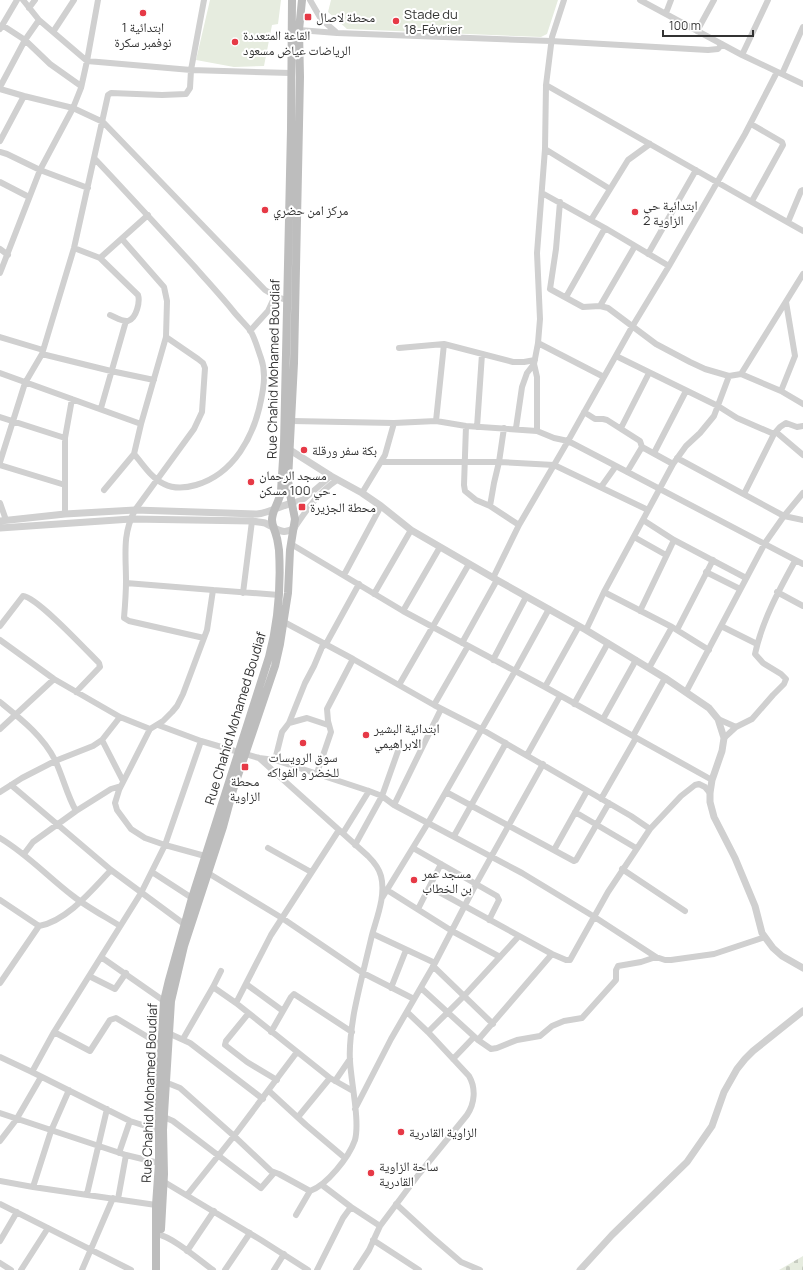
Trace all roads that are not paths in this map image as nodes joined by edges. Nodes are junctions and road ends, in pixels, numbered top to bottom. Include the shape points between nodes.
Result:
1 (17, 0) edge
2 (23, 0) edge
3 (35, 0) edge
4 (74, 0) edge
5 (98, 0) edge
6 (204, 0) edge
7 (292, 0) edge
8 (302, 0) edge
9 (310, 0) edge
10 (564, 0) edge
11 (640, 0) edge
12 (671, 0) edge
13 (714, 0) edge
14 (768, 0) edge
15 (29, 8) junction
16 (666, 13) junction
17 (39, 20) junction
18 (1, 27) edge
19 (803, 28) edge
20 (299, 30) junction
21 (697, 31) junction
22 (52, 32) junction
23 (337, 33) junction
24 (25, 40) junction
25 (551, 41) junction
26 (722, 44) junction
27 (742, 55) junction
28 (87, 61) junction
29 (191, 70) junction
30 (291, 73) junction
31 (780, 73) junction
32 (803, 84) edge
33 (546, 85) junction
34 (81, 86) junction
35 (0, 88) edge
36 (24, 96) junction
37 (73, 108) junction
38 (103, 122) junction
39 (751, 124) junction
40 (0, 141) edge
41 (650, 144) junction
42 (545, 149) junction
43 (0, 152) edge
44 (95, 159) junction
45 (40, 170) junction
46 (696, 170) junction
47 (718, 181) junction
48 (0, 182) edge
49 (88, 188) junction
50 (610, 189) junction
51 (803, 190) edge
52 (542, 193) junction
53 (29, 197) junction
54 (752, 201) junction
55 (560, 202) junction
56 (148, 215) junction
57 (591, 220) junction
58 (788, 222) junction
59 (605, 228) junction
60 (803, 231) edge
61 (122, 239) junction
62 (635, 246) junction
63 (74, 248) junction
64 (0, 250) edge
65 (648, 254) junction
66 (8, 255) junction
67 (100, 258) junction
68 (669, 266) junction
69 (0, 273) edge
70 (803, 274) edge
71 (550, 289) junction
72 (539, 295) junction
73 (274, 296) junction
74 (566, 297) junction
75 (286, 300) junction
76 (786, 302) junction
77 (600, 306) junction
78 (110, 315) dead end
79 (126, 321) junction
80 (632, 326) junction
81 (250, 331) junction
82 (0, 337) edge
83 (166, 337) junction
84 (538, 343) junction
85 (444, 344) junction
86 (399, 348) dead end
87 (42, 352) junction
88 (482, 354) junction
89 (616, 356) junction
90 (534, 362) junction
91 (110, 371) junction
92 (0, 373) edge
93 (649, 373) junction
94 (741, 374) junction
95 (729, 376) junction
96 (604, 377) junction
97 (154, 380) junction
98 (25, 383) junction
99 (686, 391) junction
100 (781, 392) junction
101 (72, 399) junction
102 (803, 404) edge
103 (718, 406) junction
104 (101, 408) junction
105 (584, 412) junction
106 (0, 417) edge
107 (12, 421) junction
108 (292, 421) junction
109 (436, 421) junction
110 (394, 423) junction
111 (142, 424) junction
112 (466, 426) junction
113 (803, 426) edge
114 (477, 427) junction
115 (504, 428) junction
116 (516, 428) junction
117 (620, 428) junction
118 (537, 431) junction
119 (775, 433) junction
120 (65, 438) junction
121 (568, 442) junction
122 (642, 447) junction
123 (290, 450) junction
124 (654, 453) junction
125 (134, 454) junction
126 (803, 454) edge
127 (677, 458) junction
128 (0, 462) edge
129 (382, 462) junction
130 (466, 462) junction
131 (499, 462) junction
132 (673, 464) junction
133 (0, 465) edge
134 (554, 465) junction
135 (616, 466) junction
136 (627, 472) junction
137 (334, 478) junction
138 (157, 481) junction
139 (65, 485) junction
140 (601, 487) junction
141 (659, 488) junction
142 (104, 490) dead end
143 (803, 493) edge
144 (362, 494) junction
145 (744, 494) junction
146 (0, 503) edge
147 (292, 503) junction
148 (381, 506) junction
149 (490, 506) junction
150 (275, 508) junction
151 (135, 510) junction
152 (648, 510) junction
153 (234, 513) junction
154 (65, 514) junction
155 (784, 516) junction
156 (131, 519) junction
157 (3, 520) edge
158 (643, 520) junction
159 (803, 520) edge
160 (233, 521) junction
161 (252, 521) junction
162 (519, 525) junction
163 (0, 528) edge
164 (273, 528) junction
165 (294, 528) junction
166 (411, 530) junction
167 (634, 536) junction
168 (674, 540) junction
169 (291, 544) junction
170 (765, 544) junction
171 (440, 547) junction
172 (666, 555) junction
173 (713, 560) junction
174 (795, 560) junction
175 (469, 564) junction
176 (803, 564) edge
177 (706, 572) junction
178 (344, 575) junction
179 (746, 578) junction
180 (495, 579) junction
181 (126, 582) junction
182 (359, 584) junction
183 (740, 589) junction
184 (213, 590) junction
185 (243, 592) junction
186 (604, 592) junction
187 (778, 592) junction
188 (374, 594) junction
189 (279, 595) junction
190 (526, 597) junction
191 (803, 606) edge
192 (549, 609) junction
193 (403, 610) junction
194 (640, 611) junction
195 (281, 624) junction
196 (0, 626) edge
197 (433, 626) junction
198 (579, 626) junction
199 (721, 626) junction
200 (674, 629) junction
201 (586, 630) junction
202 (204, 638) junction
203 (0, 640) edge
204 (608, 643) junction
205 (326, 644) junction
206 (465, 644) junction
207 (757, 644) junction
208 (709, 650) junction
209 (353, 659) junction
210 (493, 660) junction
211 (636, 660) junction
212 (649, 668) junction
213 (515, 671) junction
214 (665, 678) junction
215 (54, 679) junction
216 (399, 685) junction
217 (545, 687) junction
218 (76, 692) junction
219 (686, 692) junction
220 (560, 696) junction
221 (0, 702) edge
222 (574, 704) junction
223 (434, 705) junction
224 (441, 709) junction
225 (16, 715) junction
226 (120, 717) junction
227 (603, 719) junction
228 (718, 719) junction
229 (289, 723) junction
230 (328, 724) junction
231 (158, 725) junction
232 (736, 727) junction
233 (481, 728) junction
234 (0, 729) edge
235 (150, 729) junction
236 (635, 737) junction
237 (724, 738) junction
238 (102, 740) junction
239 (201, 741) junction
240 (506, 743) junction
241 (398, 751) dead end
242 (241, 752) junction
243 (527, 755) junction
244 (259, 758) junction
245 (275, 760) junction
246 (55, 761) junction
247 (543, 764) junction
248 (317, 773) junction
249 (712, 780) junction
250 (122, 783) junction
251 (11, 785) junction
252 (369, 791) junction
253 (588, 791) junction
254 (0, 792) edge
255 (446, 792) junction
256 (710, 793) junction
257 (382, 796) junction
258 (601, 799) junction
259 (609, 803) junction
260 (394, 805) junction
261 (471, 805) junction
262 (76, 812) junction
263 (575, 812) junction
264 (428, 823) junction
265 (57, 824) junction
266 (596, 824) junction
267 (509, 825) junction
268 (650, 829) junction
269 (341, 831) junction
270 (454, 836) junction
271 (0, 838) edge
272 (165, 845) junction
273 (355, 845) junction
274 (268, 848) dead end
275 (413, 848) junction
276 (636, 848) junction
277 (554, 850) junction
278 (24, 854) junction
279 (205, 856) junction
280 (491, 857) junction
281 (442, 864) junction
282 (622, 869) junction
283 (111, 870) junction
284 (152, 872) junction
285 (311, 872) junction
286 (208, 873) junction
287 (476, 884) junction
288 (430, 887) junction
289 (387, 890) junction
290 (141, 893) junction
291 (192, 898) junction
292 (382, 898) junction
293 (0, 900) edge
294 (80, 902) junction
295 (464, 906) junction
296 (418, 909) junction
297 (685, 911) dead end
298 (593, 916) junction
299 (282, 918) junction
300 (489, 920) junction
301 (184, 924) junction
302 (39, 926) junction
303 (120, 926) junction
304 (452, 931) junction
305 (373, 934) junction
306 (519, 936) junction
307 (765, 937) junction
308 (406, 950) junction
309 (552, 954) junction
310 (101, 957) junction
311 (500, 957) junction
312 (656, 957) junction
313 (434, 965) junction
314 (803, 968) edge
315 (221, 970) dead end
316 (126, 973) junction
317 (363, 973) junction
318 (88, 976) junction
319 (0, 983) edge
320 (246, 984) junction
321 (213, 988) junction
322 (391, 988) junction
323 (421, 988) junction
324 (464, 996) junction
325 (414, 1000) junction
326 (164, 1001) junction
327 (236, 1003) junction
328 (283, 1011) junction
329 (803, 1011) edge
330 (407, 1012) junction
331 (448, 1012) junction
332 (248, 1014) junction
333 (493, 1024) junction
334 (54, 1032) junction
335 (271, 1032) junction
336 (352, 1032) junction
337 (428, 1032) junction
338 (168, 1033) junction
339 (183, 1039) junction
340 (476, 1039) junction
341 (161, 1045) junction
342 (297, 1052) junction
343 (0, 1057) edge
344 (350, 1059) junction
345 (453, 1059) junction
346 (32, 1072) junction
347 (41, 1077) junction
348 (332, 1079) junction
349 (277, 1080) junction
350 (165, 1084) junction
351 (69, 1090) junction
352 (269, 1091) junction
353 (353, 1091) junction
354 (263, 1099) junction
355 (107, 1109) junction
356 (355, 1110) junction
357 (0, 1113) edge
358 (164, 1117) junction
359 (298, 1117) junction
360 (16, 1120) junction
361 (130, 1121) junction
362 (158, 1130) junction
363 (51, 1131) junction
364 (234, 1136) junction
365 (0, 1141) edge
366 (98, 1145) junction
367 (119, 1153) junction
368 (126, 1155) junction
369 (219, 1155) junction
370 (345, 1158) junction
371 (161, 1163) junction
372 (274, 1173) junction
373 (160, 1180) junction
374 (0, 1181) edge
375 (322, 1185) junction
376 (33, 1187) junction
377 (310, 1192) junction
378 (87, 1194) junction
379 (187, 1195) junction
380 (116, 1198) junction
381 (0, 1204) edge
382 (396, 1204) junction
383 (156, 1205) junction
384 (351, 1207) junction
385 (214, 1211) junction
386 (16, 1212) junction
387 (296, 1215) dead end
388 (380, 1226) junction
389 (48, 1228) junction
390 (250, 1233) junction
391 (159, 1234) junction
392 (373, 1240) junction
393 (0, 1241) edge
394 (91, 1251) junction
395 (186, 1251) junction
396 (284, 1254) junction
397 (0, 1263) edge
398 (411, 1264) junction
399 (11, 1270) edge
400 (21, 1270) edge
401 (82, 1270) edge
402 (131, 1270) edge
403 (156, 1270) edge
404 (162, 1270) edge
405 (213, 1270) edge
406 (226, 1270) edge
407 (274, 1270) edge
408 (308, 1270) edge
409 (317, 1270) edge
410 (356, 1270) edge
411 (406, 1270) edge
412 (419, 1270) edge
413 (480, 1270) edge
414 (580, 1270) edge

1 - 18 street
2 - 15 street
3 - 15 street
4 - 22 street
5 - 28 street
6 - 29 street
7 - 30 main road, Rue Chahid Mohamed Boudiaf
8 - 20 main road, Rue Chahid Mohamed Boudiaf
9 - 23 street via 321,19
10 - 25 street
11 - 16 street
12 - 16 street
13 - 21 street
14 - 27 street
15 - 17 street
16 - 21 street
17 - 22 street
17 - 24 street
18 - 24 street
19 - 31 street
20 - 23 street
20 - 108 main road, Rue Chahid Mohamed Boudiaf
21 - 26 street
22 - 28 street
23 - 25 street
24 - 34 street via 50,64
24 - 35 street
25 - 26 street via 708,50 718,49
25 - 33 street
26 - 27 street
27 - 31 street
28 - 29 street
28 - 34 street
29 - 30 street
29 - 38 street via 190,89 186,94 110,93
30 - 75 main road, Rue Chahid Mohamed Boudiaf
31 - 32 street
31 - 39 street
33 - 41 street
33 - 42 street
34 - 37 street
35 - 36 street
36 - 37 street
36 - 40 street
37 - 38 street
37 - 45 street
38 - 44 street
38 - 73 street via 265,290
39 - 47 street
39 - 54 street via 783,145
41 - 46 street
41 - 50 street via 628,160
42 - 50 street
42 - 52 street
43 - 45 street
44 - 49 street
44 - 56 street
45 - 49 street
45 - 53 street
46 - 47 street
46 - 65 street
47 - 54 street
47 - 68 street
48 - 53 street
49 - 63 street
50 - 57 street
51 - 58 street
52 - 55 street
52 - 72 street via 537,253
53 - 66 street
54 - 58 street
55 - 57 street
55 - 71 street
56 - 61 street
56 - 81 street
57 - 59 street
58 - 60 street
59 - 62 street
59 - 74 street
61 - 67 street
61 - 83 street via 164,287 167,301
62 - 65 street
62 - 77 street
63 - 67 street
63 - 87 street
64 - 66 street
65 - 68 street
66 - 69 street
67 - 79 street via 138,295 139,301 132,319
68 - 80 street
70 - 76 street
71 - 72 street
71 - 74 street
72 - 84 street
73 - 75 street
73 - 81 street via 268,311
74 - 77 street via 583,307
75 - 150 main road, Rue Chahid Mohamed Boudiaf via 284,444 281,491
76 - 94 street
76 - 100 street via 795,356
77 - 80 street via 608,308
78 - 79 street
79 - 91 street
80 - 89 street
80 - 95 street via 656,344 690,362
81 - 138 street via 261,359 264,376 258,416 246,443 221,472 203,483 185,488 172,487
82 - 87 street
83 - 97 street
83 - 138 street via 203,363 203,406 194,429
84 - 90 street
84 - 96 street
85 - 86 street
85 - 88 street
85 - 109 street
87 - 91 street
87 - 98 street
88 - 90 street via 519,362
88 - 114 street
89 - 93 street
89 - 96 street
90 - 116 street via 522,387
90 - 118 street via 537,377
91 - 97 street
91 - 104 street
92 - 98 street
93 - 99 street
93 - 117 street
94 - 95 street
94 - 100 street
95 - 103 street
96 - 105 street
97 - 111 street
98 - 101 street
98 - 107 street
99 - 103 street
99 - 124 street
100 - 102 street
101 - 104 street
101 - 120 street
103 - 119 street via 731,415
103 - 127 street via 709,423
104 - 111 street
105 - 117 street
105 - 121 street
106 - 107 street
107 - 120 street
107 - 128 street
108 - 110 street
108 - 123 main road, Rue Chahid Mohamed Boudiaf
109 - 110 street
109 - 112 street
110 - 129 street
111 - 125 street
112 - 114 street
112 - 130 street
113 - 119 street via 797,427 786,423
114 - 115 street
115 - 116 street
115 - 131 street
116 - 118 street
117 - 122 street via 640,440
118 - 121 street
119 - 126 street
119 - 145 street
120 - 139 street
121 - 134 street
121 - 135 street
122 - 124 street
122 - 136 street
123 - 137 street
123 - 147 main road, Rue Chahid Mohamed Boudiaf via 288,480
124 - 132 street
125 - 138 street
125 - 142 street
127 - 132 street
127 - 145 street
129 - 130 street
129 - 144 street
130 - 131 street
130 - 149 street via 465,491 476,500
131 - 134 street
131 - 149 street
132 - 141 street
133 - 139 street
134 - 140 street
134 - 162 street
135 - 136 street
135 - 140 street
136 - 141 street
137 - 144 street
137 - 147 street via 304,499
137 - 165 street
138 - 151 street
139 - 154 street
140 - 152 street
141 - 152 street
141 - 170 street
143 - 155 street
144 - 148 street
145 - 155 street
146 - 157 street
147 - 150 street
147 - 165 main road, Rue Chahid Mohamed Boudiaf via 295,514
148 - 166 street
148 - 178 street
149 - 162 street
150 - 153 street via 261,514
150 - 164 main road, Rue Chahid Mohamed Boudiaf
151 - 153 street
151 - 154 street
151 - 156 street
152 - 158 street
153 - 160 street
154 - 157 street
155 - 159 street
155 - 170 street
156 - 160 street
156 - 163 street
156 - 181 street via 126,535
158 - 167 street
158 - 168 street
160 - 161 street
161 - 164 street
161 - 185 street
162 - 180 street
164 - 165 street via 285,532
164 - 189 main road, Rue Chahid Mohamed Boudiaf via 279,550
165 - 169 main road, Rue Chahid Mohamed Boudiaf
166 - 171 street
166 - 188 street
167 - 172 street
167 - 186 street
168 - 172 street
168 - 173 street
169 - 178 street
169 - 195 main road, Rue Chahid Mohamed Boudiaf via 288,593
170 - 174 street
170 - 179 street
171 - 175 street
171 - 193 street
172 - 194 street
173 - 177 street
173 - 179 street
174 - 176 street
174 - 187 street
175 - 180 street
175 - 197 street
177 - 183 street
177 - 200 street
178 - 182 street
179 - 183 street
180 - 190 street
180 - 206 street
181 - 184 street
181 - 202 street via 125,620
182 - 188 street
182 - 205 street
183 - 199 street
184 - 185 street
184 - 202 street
185 - 189 street
186 - 194 street
186 - 201 street
187 - 191 street
187 - 207 street
188 - 193 street
189 - 195 main road, Rue Chahid Mohamed Boudiaf
190 - 192 street
190 - 210 street
192 - 198 street
192 - 213 street
193 - 197 street
194 - 200 street
195 - 205 street
195 - 242 main road, Rue Chahid Mohamed Boudiaf via 275,666 264,685
196 - 218 street via 24,595 47,612 100,665
197 - 206 street
197 - 216 street
198 - 201 street
198 - 217 street
199 - 207 street
199 - 208 street
200 - 208 street
200 - 212 street
201 - 204 street
202 - 231 street via 177,706
203 - 215 street
204 - 211 street
204 - 222 street
205 - 209 street
205 - 229 street via 322,647 305,683
206 - 210 street
206 - 223 street
207 - 232 street via 754,654 786,679 752,719
208 - 219 street
209 - 216 street
209 - 230 street via 327,709
210 - 213 street
211 - 212 street
211 - 227 street
212 - 214 street
213 - 217 street
213 - 233 street
214 - 219 street
214 - 236 street
215 - 218 street
215 - 225 street
216 - 223 street
217 - 220 street
218 - 226 street
219 - 228 street via 709,708
220 - 222 street
220 - 243 street
221 - 225 street
222 - 227 street
223 - 224 street
224 - 233 street
224 - 260 street
225 - 234 street
225 - 246 street via 38,735
226 - 235 street
226 - 238 street
227 - 236 street
228 - 232 street
228 - 237 street
229 - 230 street via 307,718
229 - 245 street via 282,732
230 - 248 street via 331,732
231 - 235 street
231 - 239 street
232 - 237 street
233 - 240 street
233 - 255 street
235 - 250 street
236 - 249 street
236 - 258 street
237 - 249 street
238 - 246 street
238 - 250 street
239 - 242 street
239 - 272 street
240 - 243 street
240 - 261 street
241 - 257 street
242 - 244 street
242 - 279 main road, Rue Chahid Mohamed Boudiaf
242 - 286 main road, Rue Chahid Mohamed Boudiaf via 223,827
243 - 247 street
244 - 245 street
244 - 269 street
245 - 248 street
246 - 251 street
246 - 262 street
247 - 253 street
247 - 267 street
248 - 252 street
249 - 256 street
250 - 262 street
250 - 272 street via 115,803 120,815 138,834
251 - 254 street
251 - 265 street
252 - 257 street
252 - 269 street
253 - 258 street
253 - 263 street
255 - 261 street
255 - 264 street
256 - 268 street via 705,786 695,785 680,796
256 - 307 street via 714,817 735,858
257 - 260 street
257 - 273 street
258 - 259 street
259 - 266 street
259 - 268 street
260 - 264 street
261 - 267 street
261 - 270 street
262 - 265 street
263 - 266 street
263 - 277 street
264 - 270 street
264 - 275 street
265 - 278 street via 34,842
265 - 283 street
266 - 276 street
266 - 277 street via 575,860
267 - 277 street
267 - 280 street
268 - 276 street
269 - 273 street
269 - 285 street
270 - 280 street
271 - 278 street
272 - 279 street
272 - 284 street
273 - 292 street via 368,856 378,870 382,881
274 - 285 street
275 - 281 street
275 - 289 street
276 - 282 street
278 - 294 street
279 - 291 main road, Rue Chahid Mohamed Boudiaf
280 - 287 street
280 - 298 street
281 - 287 street
281 - 288 street
282 - 297 street
282 - 298 street
283 - 290 street
283 - 294 street
284 - 290 street
284 - 291 street
285 - 299 street
286 - 299 street
286 - 338 main road, Rue Chahid Mohamed Boudiaf via 176,975
287 - 295 street
287 - 300 street via 499,898
288 - 295 street
288 - 296 street
289 - 292 street
289 - 296 street
290 - 301 street
290 - 303 street
291 - 301 main road, Rue Chahid Mohamed Boudiaf
292 - 305 street
293 - 302 street
294 - 302 street via 54,922
294 - 303 street
295 - 300 street
295 - 304 street
296 - 304 street
298 - 309 street via 571,958 566,960
298 - 312 street
299 - 317 street
299 - 320 street
300 - 306 street
301 - 326 main road, Rue Chahid Mohamed Boudiaf
302 - 319 street
303 - 310 street
304 - 311 street
304 - 313 street
305 - 308 street
305 - 317 street
306 - 309 street
306 - 311 street
307 - 312 street via 714,954 671,960
307 - 314 street via 782,956
308 - 313 street
308 - 322 street
309 - 333 street
310 - 316 street
310 - 318 street
311 - 324 street
312 - 340 street via 618,966 617,977 613,983 582,1018 564,1021 552,1026 540,1036 517,1040 497,1048 491,1049
313 - 323 street
313 - 324 street
315 - 321 street
316 - 318 street via 115,989
316 - 326 street
317 - 322 street
317 - 336 street
318 - 334 street
320 - 327 street
320 - 328 street
321 - 327 street
321 - 339 street
322 - 325 street
323 - 325 street
323 - 331 street
324 - 331 street
324 - 333 street
325 - 330 street
326 - 341 main road, Rue Chahid Mohamed Boudiaf
327 - 332 street
328 - 335 street
328 - 336 street via 294,994
329 - 414 street via 745,1059 724,1092 712,1126 687,1162
330 - 337 street
330 - 356 street
331 - 337 street
331 - 340 street
332 - 335 street
332 - 349 street via 225,1045
333 - 340 street
334 - 341 street via 90,1051 110,1020 114,1018
334 - 346 street
335 - 342 street
336 - 344 street
337 - 345 street
338 - 339 street
338 - 350 main road, Rue Chahid Mohamed Boudiaf
339 - 354 street
340 - 345 street
341 - 362 main road, Rue Chahid Mohamed Boudiaf
342 - 348 street
342 - 349 street
343 - 346 street
344 - 348 street
344 - 353 street
345 - 382 street via 472,1081 472,1106
346 - 347 street
347 - 351 street
347 - 360 street
348 - 353 street
348 - 359 street
349 - 352 street
350 - 358 main road, Rue Chahid Mohamed Boudiaf
350 - 364 street via 180,1088
351 - 355 street
351 - 363 street
352 - 354 street
352 - 359 street
353 - 356 street
354 - 364 street
355 - 361 street
355 - 366 street
356 - 370 street via 356,1136
357 - 360 street
358 - 369 street
358 - 371 main road, Rue Chahid Mohamed Boudiaf
359 - 370 street
360 - 363 street
360 - 365 street
361 - 362 street
361 - 367 street
362 - 371 main road, Rue Chahid Mohamed Boudiaf
363 - 366 street
363 - 376 street
364 - 369 street
364 - 372 street
366 - 367 street
366 - 378 street
367 - 368 street
368 - 371 street
368 - 380 street
369 - 372 street via 261,1188
369 - 379 street
370 - 375 street
371 - 373 main road, Rue Chahid Mohamed Boudiaf
372 - 377 street
373 - 379 street
373 - 383 main road, Rue Chahid Mohamed Boudiaf
373 - 391 main road, Rue Chahid Mohamed Boudiaf
374 - 376 street
375 - 377 street
375 - 384 street
376 - 378 street
377 - 387 street
378 - 380 street
379 - 385 street
380 - 383 street
380 - 394 street
381 - 386 street
382 - 388 street
382 - 413 street via 461,1262
383 - 391 main road, Rue Chahid Mohamed Boudiaf
384 - 388 street
384 - 409 street
385 - 390 street
385 - 395 street
386 - 389 street
386 - 393 street
388 - 392 street
389 - 394 street
389 - 400 street
390 - 396 street
390 - 406 street
391 - 395 street
391 - 403 main road, Rue Chahid Mohamed Boudiaf
391 - 404 main road, Rue Chahid Mohamed Boudiaf
392 - 398 street
392 - 410 street
394 - 401 street
394 - 402 street
395 - 405 street
396 - 407 street
396 - 408 street
397 - 399 street
398 - 411 street
398 - 412 street

